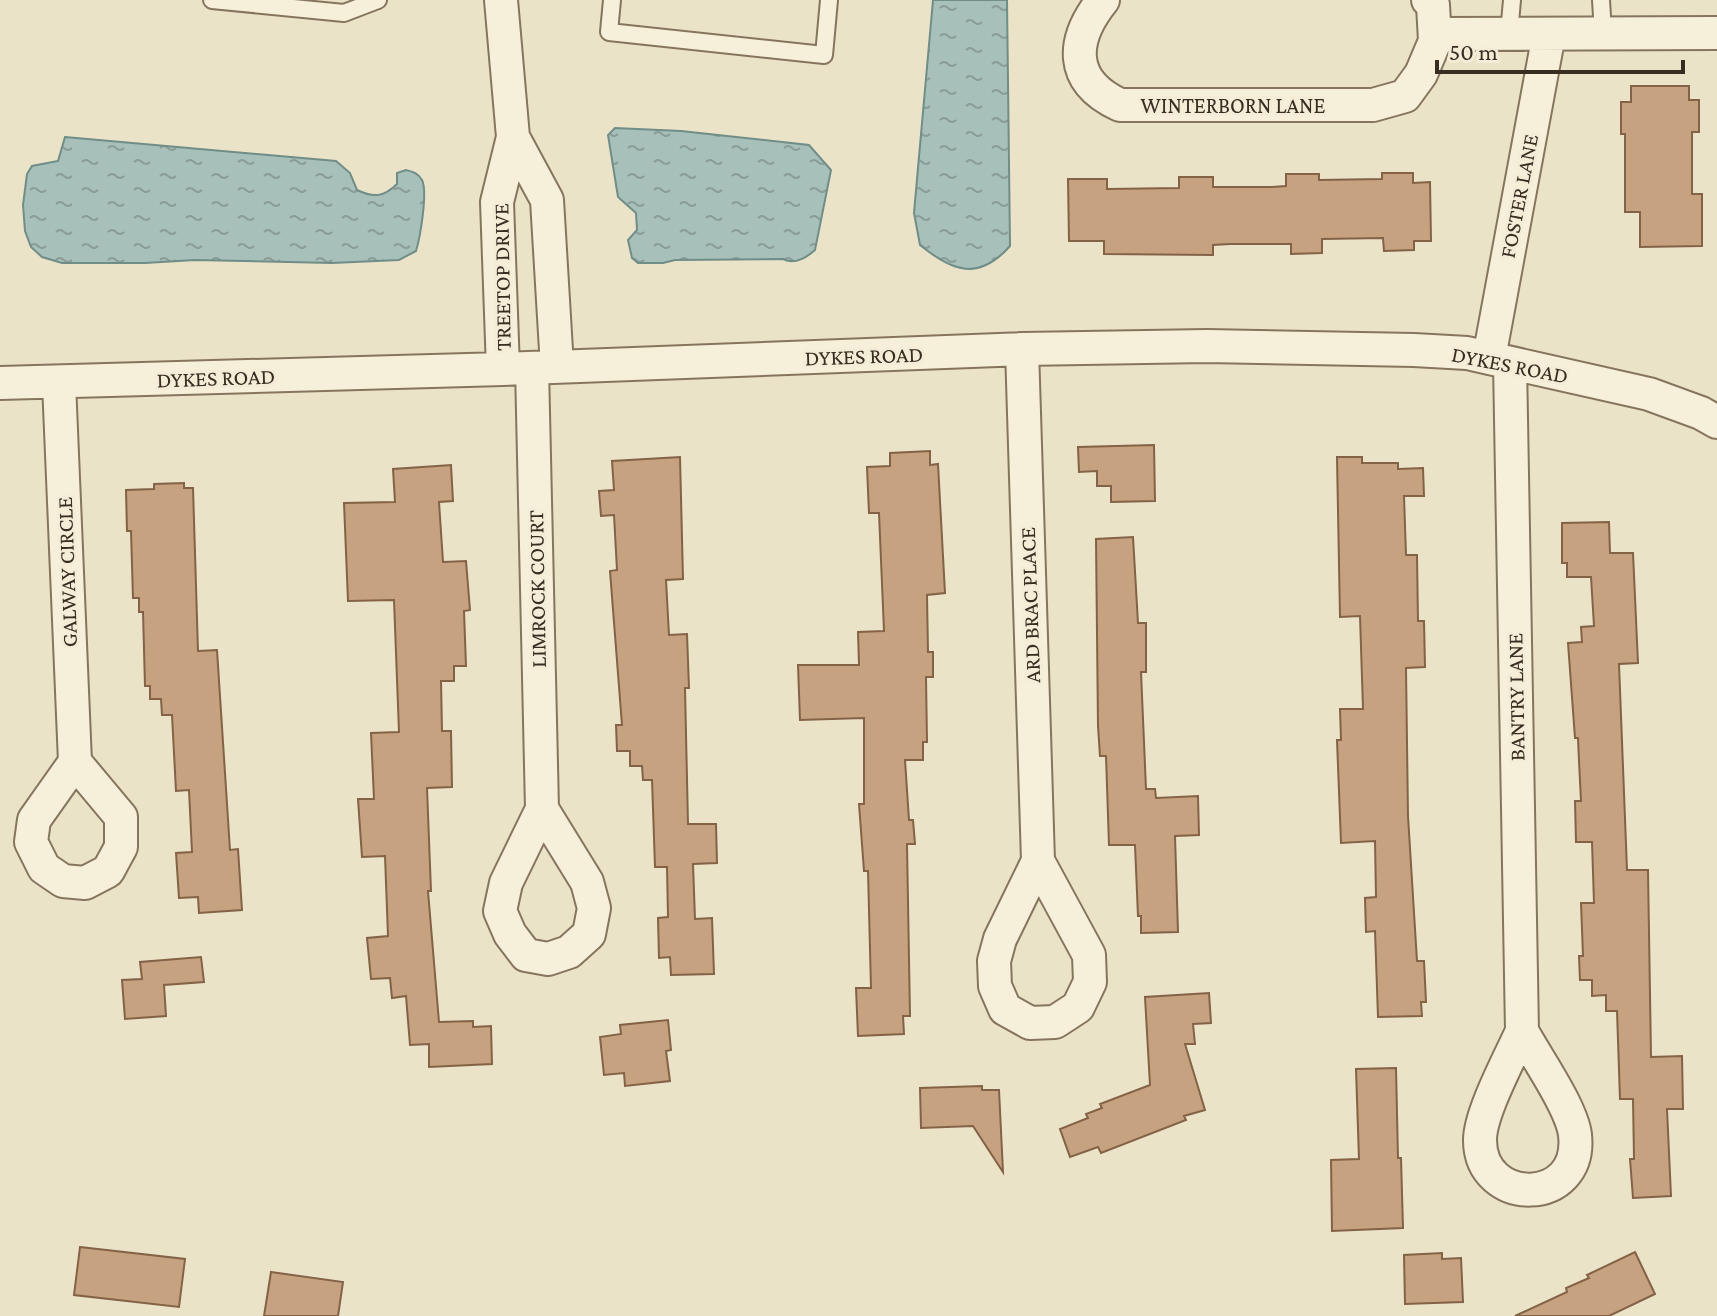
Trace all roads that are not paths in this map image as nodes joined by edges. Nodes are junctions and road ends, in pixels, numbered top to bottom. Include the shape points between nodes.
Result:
1 (212, 0) edge
2 (378, 0) edge
3 (501, 0) edge
4 (612, 0) edge
5 (829, 0) edge
6 (1103, 0) edge
7 (1428, 0) edge
8 (1512, 0) edge
9 (1601, 0) edge
10 (1603, 33) junction
11 (1717, 33) edge
12 (1435, 34) junction
13 (1509, 34) junction
14 (1549, 34) junction
15 (513, 137) junction
16 (1022, 349) junction
17 (1499, 361) junction
18 (531, 368) junction
19 (0, 383) edge
20 (59, 383) junction
21 (1717, 422) edge
22 (75, 762) dead end
23 (542, 809) dead end
24 (1038, 861) dead end
25 (1522, 1031) dead end

1 - 2 lane via 344,13
3 - 15 street, TREETOP DRIVE
4 - 5 lane via 609,32 824,55
6 - 12 street, WINTERBORN LANE via 1088,19 1079,53 1085,77 1099,95 1120,105 1373,105 1405,96 1421,74
7 - 12 street
8 - 13 lane
9 - 10 lane
10 - 11 street
10 - 14 street
12 - 13 street
13 - 14 street
14 - 17 street, FOSTER LANE
15 - 18 street, TREETOP DRIVE via 497,202
15 - 18 street, TREETOP DRIVE via 547,200
16 - 17 street, DYKES ROAD via 1383,349 1467,353
16 - 18 street, DYKES ROAD
16 - 24 street, ARD BRAC PLACE
17 - 21 street, DYKES ROAD via 1649,394
17 - 25 street, BANTRY LANE
18 - 20 street, DYKES ROAD
18 - 23 street, LIMROCK COURT
19 - 20 street, DYKES ROAD
20 - 22 street, GALWAY CIRCLE

